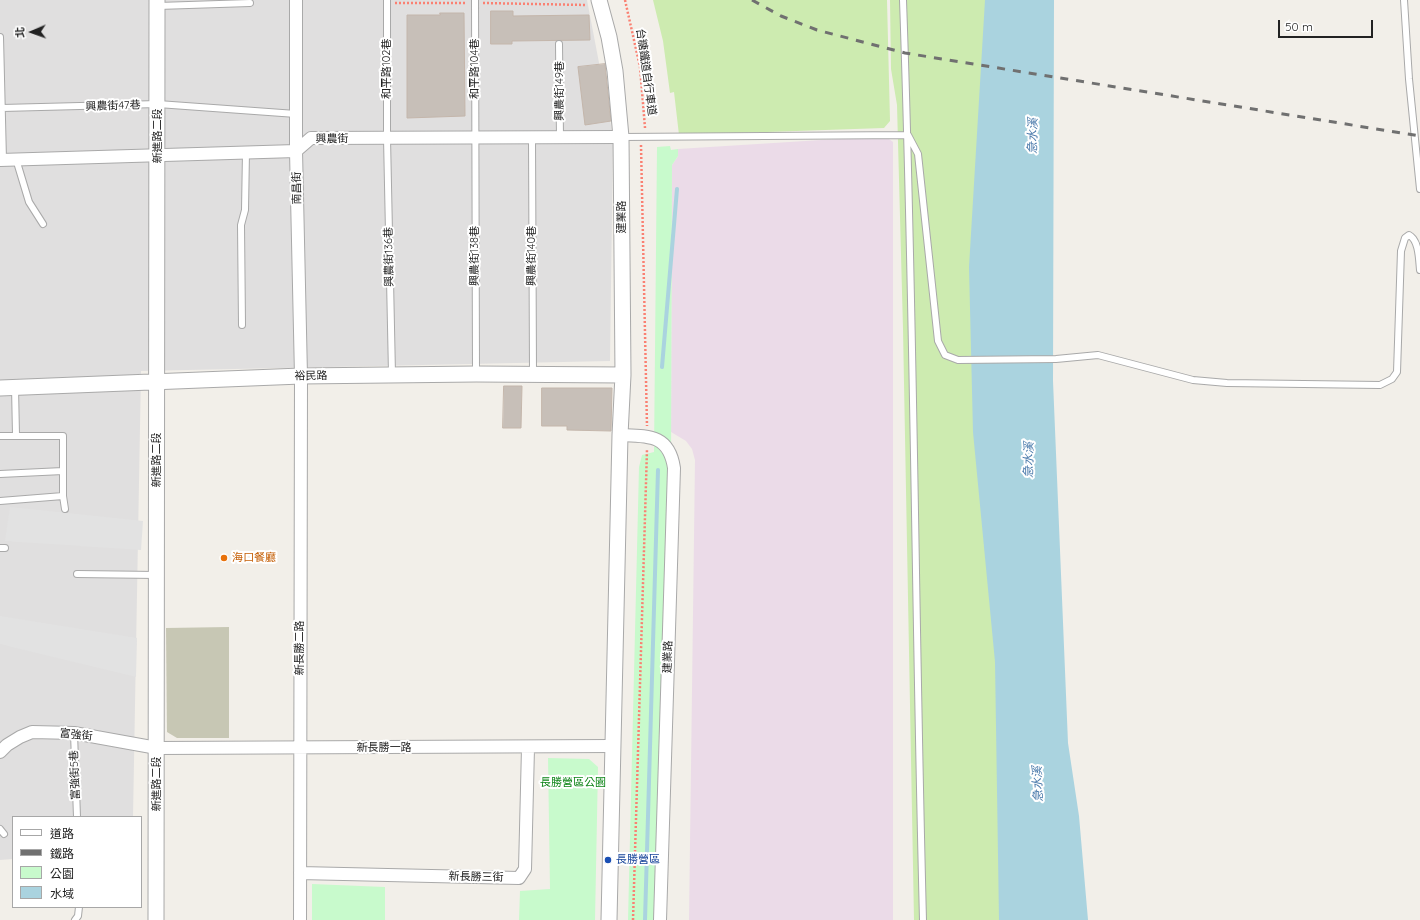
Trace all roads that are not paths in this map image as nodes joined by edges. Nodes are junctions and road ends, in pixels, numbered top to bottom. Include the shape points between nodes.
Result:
1 (296, 0) edge
2 (903, 0) edge
3 (1404, 0) edge
4 (475, 1) edge
5 (387, 2) edge
6 (600, 2) edge
7 (157, 3) edge
8 (250, 3) dead end
9 (0, 37) edge
10 (559, 44) dead end
11 (158, 104) junction
12 (2, 108) junction
13 (296, 114) junction
14 (1, 120) edge
15 (908, 135) junction
16 (387, 138) junction
17 (475, 138) junction
18 (532, 138) junction
19 (560, 138) junction
20 (621, 138) junction
21 (296, 151) junction
22 (246, 152) junction
23 (157, 155) junction
24 (6, 160) edge
25 (1420, 189) edge
26 (44, 224) dead end
27 (1420, 270) edge
28 (242, 325) dead end
29 (476, 374) junction
30 (533, 374) junction
31 (392, 375) junction
32 (623, 375) junction
33 (301, 376) junction
34 (157, 382) junction
35 (15, 387) junction
36 (0, 388) edge
37 (16, 435) junction
38 (620, 435) junction
39 (0, 436) edge
40 (63, 471) junction
41 (0, 474) edge
42 (63, 496) junction
43 (0, 500) edge
44 (65, 509) dead end
45 (77, 574) dead end
46 (156, 575) junction
47 (74, 733) junction
48 (612, 746) junction
49 (157, 748) junction
50 (300, 748) junction
51 (528, 748) junction
52 (0, 752) edge
53 (77, 816) edge
54 (300, 873) junction
55 (79, 908) edge
56 (75, 920) edge
57 (156, 920) edge
58 (300, 920) edge
59 (609, 920) edge
60 (660, 920) edge
61 (923, 920) edge

1 - 13 street, 南昌街
2 - 15 lane
3 - 25 lane
4 - 17 lane, 和平路104巷
5 - 16 lane, 和平路102巷
6 - 20 street, 建業路 via 615,71
7 - 8 lane
7 - 11 street, 新進路二段
9 - 12 lane
10 - 19 lane, 興農街149巷
11 - 12 lane, 興農街47巷
11 - 13 lane, 興農街47巷
11 - 23 street, 新進路二段
12 - 14 lane
13 - 21 street, 南昌街
14 - 24 lane
15 - 20 lane
15 - 27 lane via 918,154 938,341 945,356 951,359 989,361 1098,355 1193,380 1227,383 1380,385 1392,379 1397,372 1401,252 1405,238 1409,235 1415,242
15 - 61 lane via 917,714
16 - 17 street, 興農街
16 - 21 street, 興農街 via 311,138
16 - 31 lane, 興農街136巷
17 - 18 street, 興農街
17 - 29 lane, 興農街138巷
18 - 19 street, 興農街
18 - 30 lane, 興農街140巷
19 - 20 street, 興農街
20 - 32 street, 建業路
21 - 22 street
21 - 33 street, 南昌街
22 - 23 street
22 - 28 lane via 245,210 241,225
23 - 24 street
23 - 34 street, 新進路二段
24 - 26 lane
29 - 30 street, 裕民路
29 - 31 street, 裕民路
30 - 32 street, 裕民路
31 - 33 street, 裕民路
32 - 38 street, 建業路
33 - 34 street, 裕民路
33 - 50 street, 新長勝二路
34 - 35 street, 裕民路
34 - 46 street, 新進路二段
35 - 36 street, 裕民路
35 - 37 lane
37 - 39 lane
37 - 40 lane via 63,436
38 - 48 street, 建業路
38 - 60 street, 建業路 via 655,438 672,454 674,468
40 - 41 lane
40 - 42 lane
42 - 43 lane
42 - 44 lane
45 - 46 lane
46 - 49 street, 新進路二段
47 - 49 street, 富強街
47 - 52 street, 富強街 via 32,732 7,745
47 - 53 lane, 富強街5巷
48 - 51 street, 新長勝一路
48 - 59 street, 建業路
49 - 50 street, 新長勝一路
49 - 57 street, 新進路二段
50 - 51 street, 新長勝一路
50 - 54 street, 新長勝二路
51 - 54 street, 新長勝三街 via 525,869 519,878
54 - 58 street, 新長勝二路
55 - 56 lane

